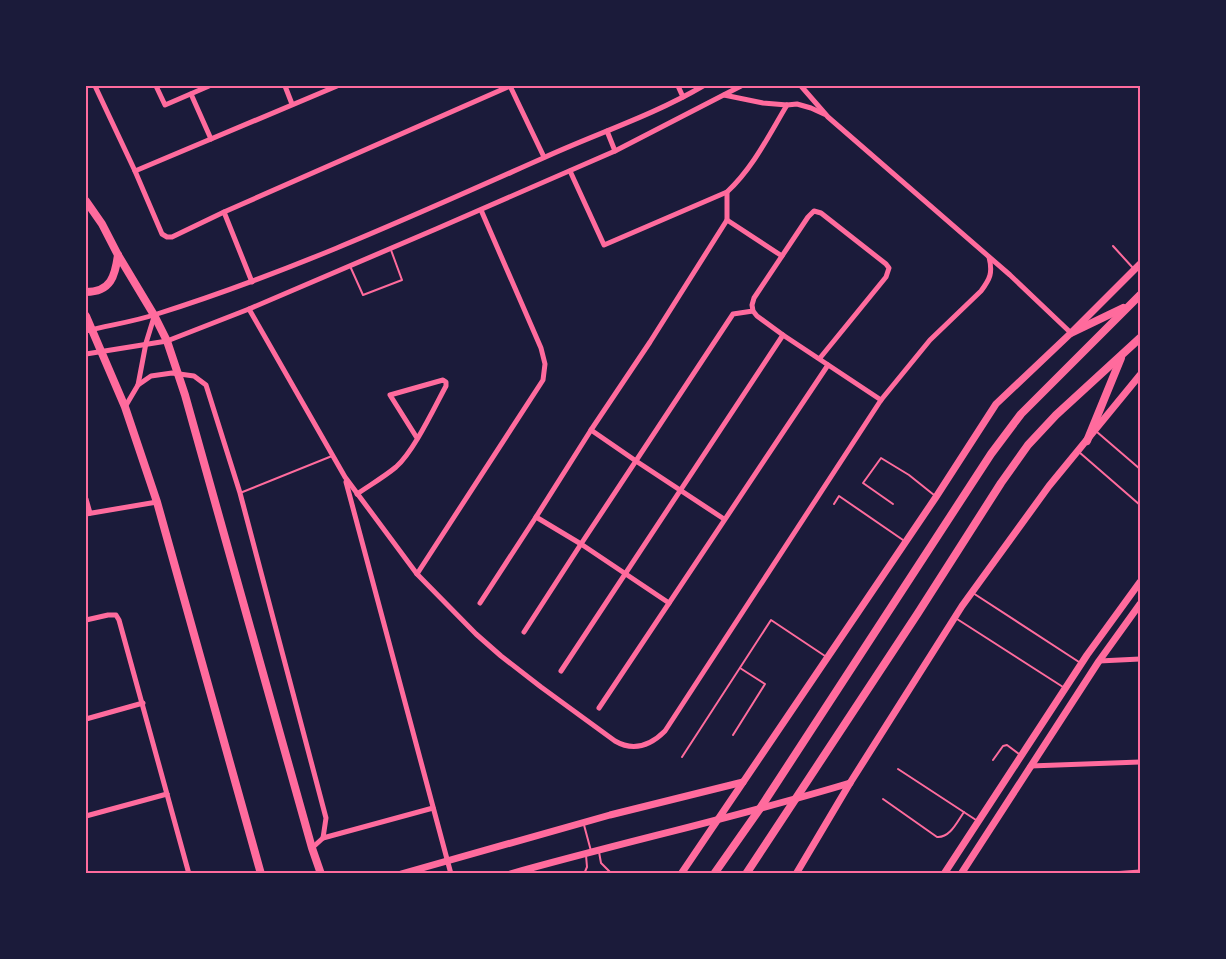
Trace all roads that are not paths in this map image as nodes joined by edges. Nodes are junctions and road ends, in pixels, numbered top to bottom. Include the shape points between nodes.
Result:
1 (95, 86) edge
2 (156, 86) edge
3 (209, 86) edge
4 (285, 86) edge
5 (337, 86) edge
6 (510, 86) edge
7 (678, 86) edge
8 (702, 86) edge
9 (741, 86) edge
10 (801, 86) edge
11 (190, 94) junction
12 (724, 95) junction
13 (683, 97) junction
14 (292, 104) junction
15 (788, 105) junction
16 (828, 117) junction
17 (607, 132) junction
18 (211, 139) junction
19 (615, 152) junction
20 (544, 157) junction
21 (135, 171) junction
22 (570, 171) junction
23 (727, 192) junction
24 (86, 201) edge
25 (481, 210) junction
26 (224, 212) junction
27 (727, 220) junction
28 (1113, 246) dead end
29 (391, 249) junction
30 (118, 255) junction
31 (782, 256) junction
32 (988, 257) junction
33 (350, 266) junction
34 (1138, 267) edge
35 (252, 282) junction
36 (86, 292) edge
37 (1140, 295) edge
38 (1131, 304) junction
39 (249, 309) junction
40 (753, 311) junction
41 (154, 315) junction
42 (86, 316) edge
43 (89, 330) edge
44 (1071, 333) junction
45 (783, 335) junction
46 (1140, 338) edge
47 (167, 340) junction
48 (147, 343) junction
49 (100, 351) junction
50 (86, 354) edge
51 (1122, 356) junction
52 (820, 358) junction
53 (828, 365) junction
54 (177, 373) junction
55 (1140, 375) edge
56 (138, 385) junction
57 (881, 400) junction
58 (125, 407) junction
59 (591, 430) junction
60 (1095, 431) junction
61 (417, 438) junction
62 (1087, 441) junction
63 (1078, 451) junction
64 (332, 456) junction
65 (636, 461) junction
66 (1140, 469) edge
67 (345, 477) junction
68 (681, 489) junction
69 (240, 493) junction
70 (357, 494) junction
71 (936, 497) junction
72 (86, 499) edge
73 (157, 502) junction
74 (834, 504) dead end
75 (893, 504) dead end
76 (1140, 505) edge
77 (88, 514) edge
78 (536, 517) junction
79 (724, 519) junction
80 (905, 542) junction
81 (581, 544) junction
82 (417, 574) junction
83 (625, 574) junction
84 (1140, 582) edge
85 (972, 592) junction
86 (480, 603) dead end
87 (669, 603) junction
88 (1140, 604) edge
89 (955, 618) junction
90 (86, 621) edge
91 (524, 632) dead end
92 (828, 657) junction
93 (1140, 659) edge
94 (1099, 661) junction
95 (1082, 663) junction
96 (740, 668) junction
97 (561, 671) dead end
98 (1065, 689) junction
99 (142, 703) junction
100 (599, 708) dead end
101 (86, 719) edge
102 (733, 735) dead end
103 (1022, 756) junction
104 (682, 757) dead end
105 (993, 760) dead end
106 (1140, 762) edge
107 (1030, 766) junction
108 (898, 769) dead end
109 (743, 782) junction
110 (850, 783) junction
111 (167, 794) junction
112 (883, 799) dead end
113 (795, 800) junction
114 (433, 808) junction
115 (759, 810) junction
116 (964, 812) junction
117 (86, 816) edge
118 (716, 820) junction
119 (978, 821) junction
120 (584, 822) junction
121 (323, 838) junction
122 (312, 848) junction
123 (592, 851) junction
124 (447, 860) junction
125 (260, 869) edge
126 (1140, 872) edge
127 (189, 873) edge
128 (266, 873) edge
129 (321, 873) edge
130 (401, 873) edge
131 (451, 873) edge
132 (510, 873) edge
133 (584, 873) edge
134 (612, 873) edge
135 (681, 873) edge
136 (714, 873) edge
137 (746, 873) edge
138 (796, 873) edge
139 (944, 873) edge
140 (961, 873) edge
141 (1112, 873) edge

1 - 21 street
2 - 11 street via 165,105
3 - 11 street
4 - 14 street
5 - 14 street
6 - 20 street
6 - 26 street
7 - 13 street
8 - 13 street
9 - 12 street
10 - 16 street
11 - 18 street
12 - 15 street
12 - 19 street
13 - 17 street
14 - 18 street
15 - 16 street via 804,106
15 - 23 street via 746,172
16 - 32 street
17 - 19 street
17 - 20 street
18 - 21 street
19 - 22 street
20 - 35 street
21 - 26 street via 162,234 167,237
22 - 23 street via 604,244
22 - 25 street
23 - 27 street
24 - 30 main road
25 - 29 street
25 - 82 street via 541,348 543,380
26 - 35 street
27 - 31 street
27 - 59 street
28 - 34 lane
29 - 33 street
29 - 33 lane via 402,280 363,295
30 - 36 main road via 111,282
30 - 41 main road
31 - 40 street via 754,298
31 - 52 street via 814,211 889,268 886,277
32 - 44 street
32 - 57 street via 991,268 987,283 930,340
33 - 39 street
34 - 44 street
35 - 41 street
37 - 38 main road
38 - 44 main road
38 - 115 main road via 1021,414 991,454
39 - 47 street
39 - 64 street
40 - 45 street
40 - 65 street via 733,314
41 - 43 street
41 - 47 main road
41 - 48 street
42 - 43 main road
43 - 49 main road
44 - 71 street via 996,404
45 - 52 street
45 - 68 street
46 - 51 main road
47 - 48 street
47 - 54 main road
48 - 49 street
48 - 56 street
49 - 50 street
49 - 58 main road
51 - 62 main road
51 - 113 main road via 1028,445
52 - 53 street
53 - 57 street
53 - 79 street
54 - 56 street via 151,376
54 - 69 street via 194,376 206,384
54 - 122 main road
55 - 60 street
56 - 58 street
57 - 82 street via 665,731 643,746 621,744 541,687 484,642
58 - 73 main road
59 - 65 street
59 - 78 street
60 - 62 street
60 - 66 lane
61 - 61 street via 446,386 443,380 390,395
61 - 70 street via 397,466
62 - 63 street
63 - 76 lane
63 - 85 street
64 - 67 street
64 - 69 lane
65 - 68 street
65 - 81 street
67 - 70 street
67 - 114 street
68 - 79 street
68 - 83 street
69 - 121 street via 327,818
70 - 82 street
71 - 75 lane via 881,458 863,483
71 - 80 street
72 - 77 street
73 - 77 street
73 - 125 main road
74 - 80 lane via 838,496
78 - 81 street
78 - 86 street
79 - 87 street
80 - 92 street
81 - 83 street
81 - 91 street
83 - 87 street
83 - 97 street
84 - 95 street
85 - 89 street
85 - 95 lane
87 - 100 street
88 - 94 street
89 - 98 lane
89 - 110 street
90 - 99 street via 108,615 116,615 120,620
92 - 96 lane via 771,620
92 - 109 street
93 - 94 street
94 - 107 street
95 - 98 street
96 - 102 lane via 765,684
96 - 104 lane
98 - 103 street
99 - 101 street
99 - 111 street
103 - 105 lane via 1006,745
103 - 119 street
106 - 107 street
107 - 140 street
108 - 116 lane
109 - 118 street
109 - 120 street
110 - 113 street
110 - 138 street
111 - 117 street
111 - 127 street
112 - 116 lane via 937,837 948,834
113 - 115 street
113 - 137 main road
114 - 121 street
114 - 124 street
115 - 118 street
115 - 136 main road
116 - 119 lane
118 - 123 street
118 - 135 street
119 - 139 street
120 - 123 lane
120 - 124 street
121 - 122 street
122 - 129 main road
123 - 132 street
123 - 133 lane
123 - 134 lane
124 - 130 street
124 - 131 street
125 - 128 street
126 - 141 street

